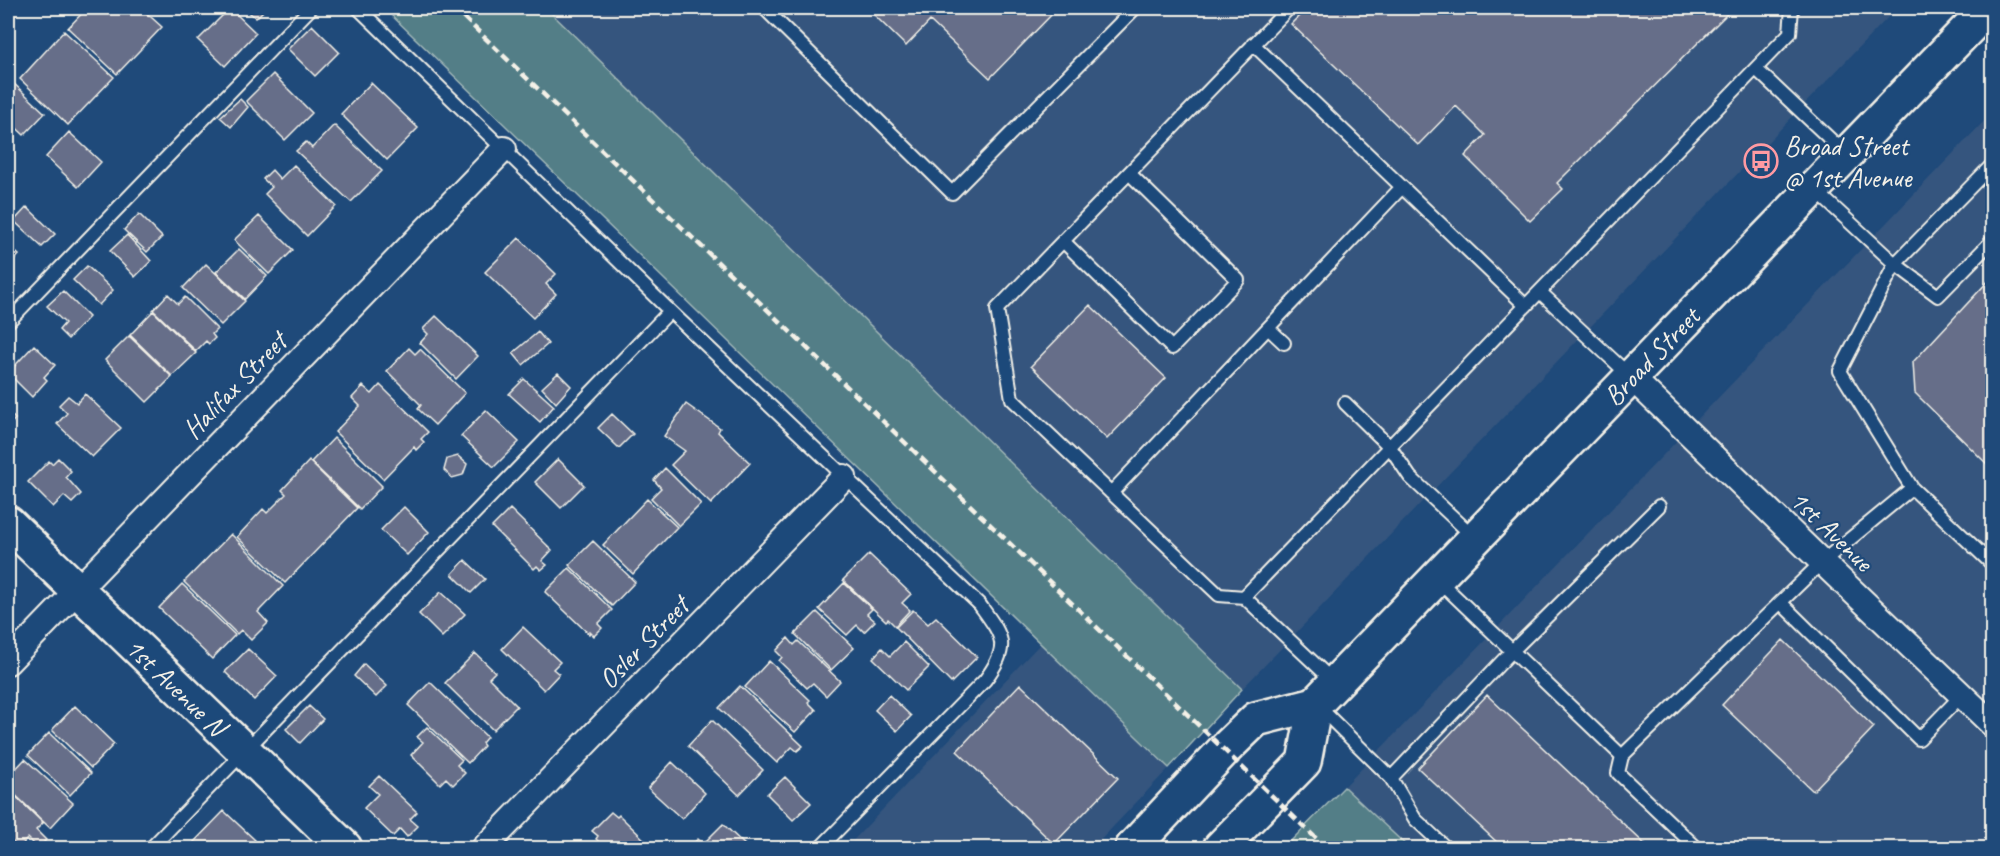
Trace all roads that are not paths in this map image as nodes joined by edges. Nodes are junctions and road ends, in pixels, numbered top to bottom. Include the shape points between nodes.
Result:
1 (311, 8) edge
2 (358, 8) edge
3 (764, 8) edge
4 (1135, 8) edge
5 (1288, 8) edge
6 (1792, 8) edge
7 (1979, 10) edge
8 (1253, 44) junction
9 (1756, 69) junction
10 (504, 149) junction
11 (1846, 154) junction
12 (1992, 165) edge
13 (1129, 173) junction
14 (1402, 187) junction
15 (1813, 188) junction
16 (1063, 241) junction
17 (1992, 241) edge
18 (1895, 264) junction
19 (1540, 292) junction
20 (1526, 306) junction
21 (670, 311) junction
22 (8, 322) edge
23 (1268, 328) junction
24 (1284, 344) dead end
25 (1631, 377) junction
26 (1344, 402) dead end
27 (1390, 447) junction
28 (844, 477) junction
29 (1912, 488) junction
30 (1112, 493) junction
31 (1659, 506) dead end
32 (8, 523) edge
33 (1475, 538) junction
34 (1822, 562) junction
35 (1992, 564) edge
36 (1436, 579) junction
37 (77, 590) junction
38 (1244, 597) junction
39 (1781, 603) junction
40 (1512, 651) junction
41 (8, 662) edge
42 (1325, 694) junction
43 (1962, 695) junction
44 (1992, 724) edge
45 (244, 751) junction
46 (1622, 756) junction
47 (1390, 777) junction
48 (1224, 847) edge
49 (151, 849) edge
50 (345, 849) edge
51 (484, 849) edge
52 (820, 849) edge
53 (1132, 849) edge
54 (1446, 849) edge
55 (1697, 849) edge

1 - 22 lane
2 - 10 lane
3 - 4 lane via 952,193
5 - 8 lane
6 - 9 lane via 1791,33
7 - 11 main road, Broad Street
8 - 13 lane
8 - 14 lane
9 - 11 lane
9 - 19 lane
10 - 21 lane
10 - 37 street, Halifax Street
11 - 15 main road, Broad Street
12 - 18 lane
13 - 16 lane
13 - 16 lane via 1238,280 1222,297 1172,348
14 - 20 lane
14 - 23 lane
15 - 18 lane
15 - 25 main road, Broad Street
16 - 30 lane via 997,309 1012,399
17 - 18 lane via 1938,296
18 - 29 lane via 1840,371
19 - 20 lane
19 - 25 lane
20 - 27 lane
21 - 28 lane
21 - 45 lane
23 - 24 lane
23 - 30 lane
25 - 33 main road, Broad Street
25 - 34 street, 1st Avenue
26 - 27 lane
27 - 33 lane via 1410,477
27 - 38 lane
28 - 51 street, Osler Street
28 - 52 lane via 980,605 999,632 1002,650 985,680
29 - 34 lane
29 - 35 lane
30 - 38 lane via 1219,595
31 - 40 lane
32 - 37 main road, 1st Avenue N
33 - 36 main road, Broad Street
34 - 39 lane
34 - 43 street, 1st Avenue
36 - 40 lane
36 - 42 main road, Broad Street
37 - 41 street, Halifax Street
37 - 45 main road, 1st Avenue N
38 - 42 lane
39 - 43 lane via 1919,739
39 - 46 lane
40 - 46 lane
40 - 47 lane
42 - 47 lane
42 - 48 main road via 1304,762
42 - 53 main road via 1256,719
43 - 44 street, 1st Avenue
45 - 49 lane
45 - 50 main road, 1st Avenue N
46 - 55 lane via 1618,773
47 - 54 lane via 1415,819

